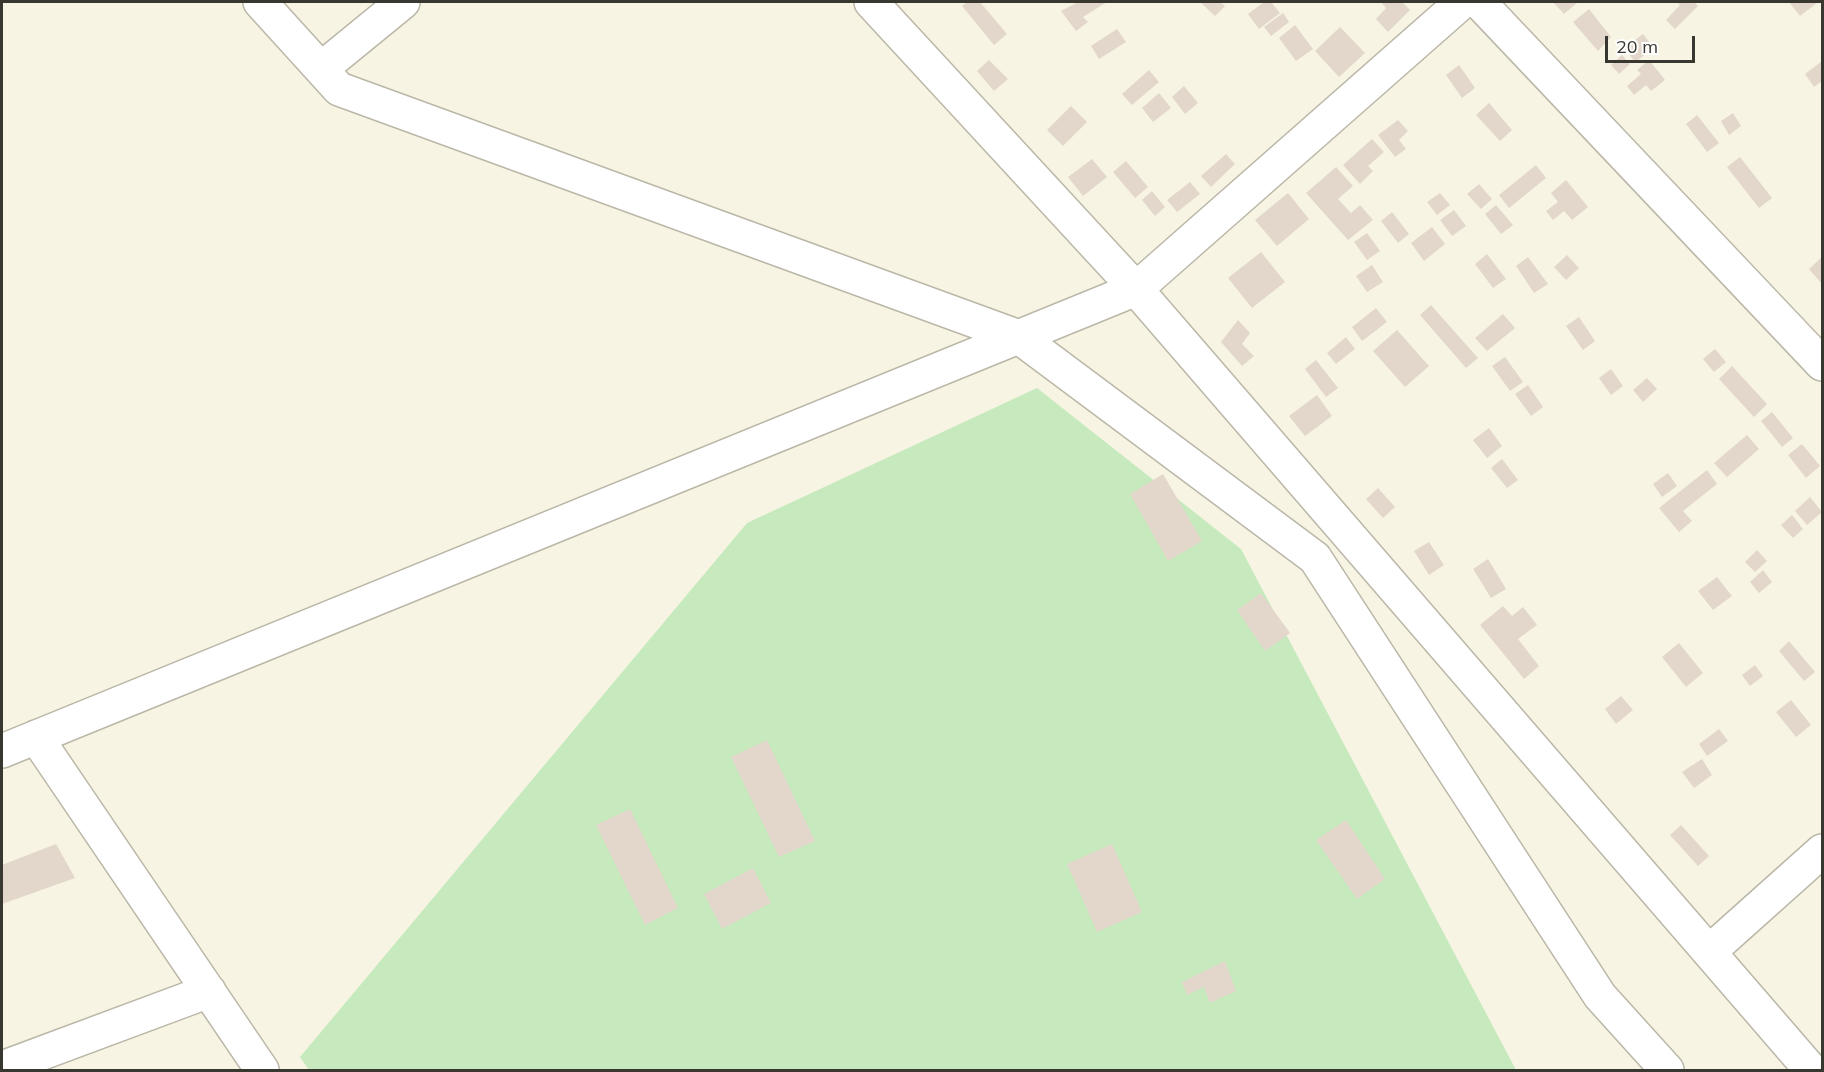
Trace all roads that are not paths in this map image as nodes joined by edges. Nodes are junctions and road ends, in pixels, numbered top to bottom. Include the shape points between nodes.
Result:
1 (260, 2) edge
2 (403, 2) edge
3 (871, 2) edge
4 (1462, 2) edge
5 (1479, 2) edge
6 (321, 69) junction
7 (1137, 289) junction
8 (1019, 337) junction
9 (1822, 364) edge
10 (36, 737) junction
11 (2, 752) edge
12 (1822, 851) edge
13 (1709, 952) junction
14 (209, 991) junction
15 (2, 1068) edge
16 (262, 1071) edge
17 (1667, 1071) edge
18 (1811, 1071) edge

1 - 6 street
2 - 6 street
3 - 7 street
4 - 7 street
5 - 9 street
6 - 8 street via 339,89
7 - 8 street
7 - 13 street
8 - 10 street
8 - 17 street via 1315,558 1600,996
10 - 11 street
10 - 14 street
12 - 13 street
13 - 18 street
14 - 15 street
14 - 16 street

